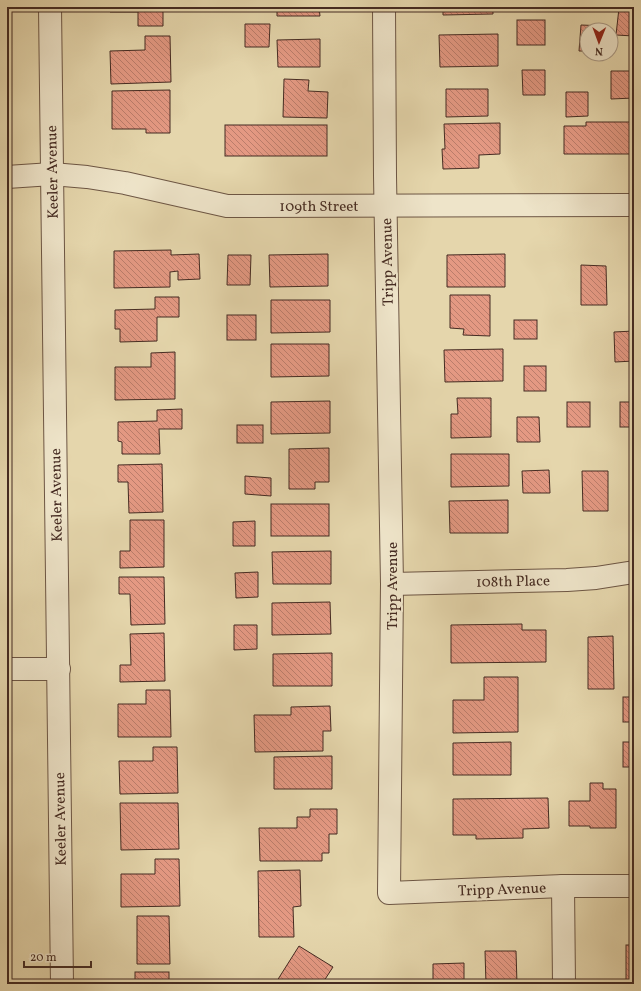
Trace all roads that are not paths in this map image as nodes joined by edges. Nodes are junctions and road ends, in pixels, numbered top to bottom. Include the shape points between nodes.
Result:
1 (50, 7) edge
2 (384, 7) edge
3 (52, 174) junction
4 (7, 177) edge
5 (634, 205) edge
6 (386, 206) junction
7 (634, 572) edge
8 (392, 584) junction
9 (7, 669) edge
10 (58, 669) junction
11 (563, 886) junction
12 (634, 886) edge
13 (62, 984) edge
14 (564, 984) edge

1 - 3 street, Keeler Avenue
2 - 6 street, Tripp Avenue
3 - 4 street, 109th Street
3 - 6 street, 109th Street via 125,183 227,206
3 - 10 street, Keeler Avenue
5 - 6 street, 109th Street
6 - 8 street, Tripp Avenue
7 - 8 street, 108th Place via 567,580
8 - 11 street, Tripp Avenue via 389,893
9 - 10 street
10 - 13 street, Keeler Avenue
11 - 12 street
11 - 14 street, Tripp Avenue

